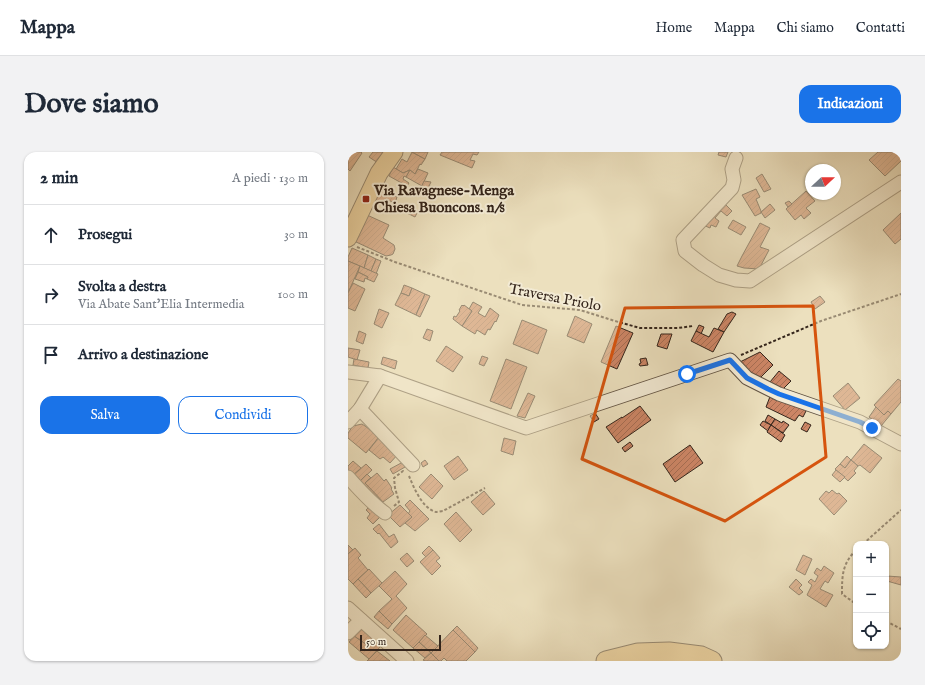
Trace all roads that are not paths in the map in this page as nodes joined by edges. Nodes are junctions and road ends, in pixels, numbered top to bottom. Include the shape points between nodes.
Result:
1 (394, 152) edge
2 (736, 158) dead end
3 (901, 182) edge
4 (351, 242) edge
5 (348, 372) edge
6 (380, 376) junction
7 (360, 409) junction
8 (348, 422) edge
9 (901, 444) edge
10 (413, 465) dead end
11 (348, 477) edge
12 (385, 513) road end
13 (348, 608) edge
14 (361, 620) junction
15 (348, 633) edge
16 (407, 661) edge
17 (606, 661) edge
18 (648, 661) edge
19 (674, 661) edge
20 (712, 661) edge

1 - 4 main road via 379,173
2 - 3 street via 732,169 732,188 683,240 685,252 703,266 719,275 736,280 750,281
5 - 6 street
6 - 7 street
6 - 9 street via 526,428 730,360 747,378 779,394 860,422
7 - 8 street
7 - 10 street
11 - 12 street
13 - 14 street
14 - 15 street
14 - 16 street
17 - 20 highway via 638,653 669,652 701,656
18 - 19 highway

